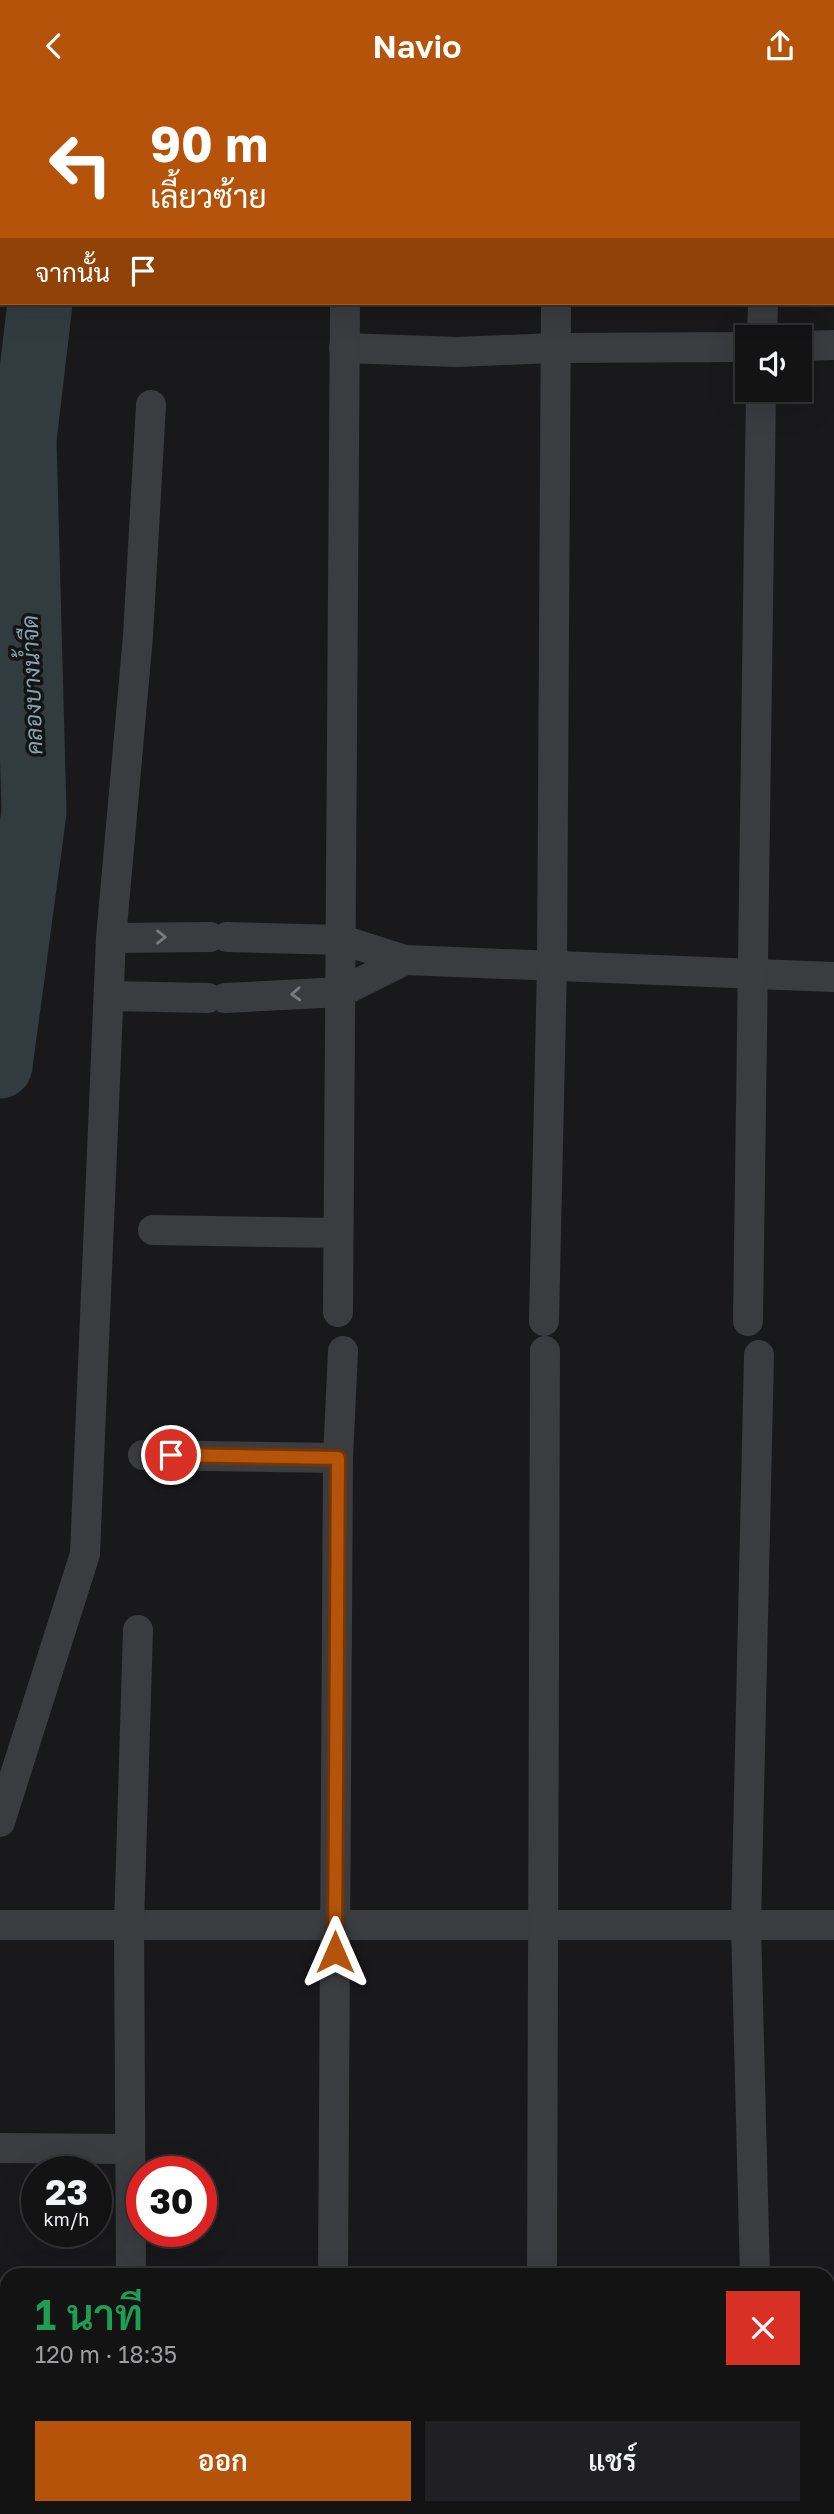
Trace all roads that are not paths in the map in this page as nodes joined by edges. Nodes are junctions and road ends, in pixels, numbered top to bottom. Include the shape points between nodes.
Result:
1 (345, 305) edge
2 (556, 305) edge
3 (763, 305) edge
4 (762, 325) edge
5 (834, 345) edge
6 (812, 346) edge
7 (735, 347) edge
8 (344, 348) junction
9 (554, 348) junction
10 (761, 402) edge
11 (151, 405) dead end
12 (111, 938) junction
13 (342, 940) junction
14 (405, 960) junction
15 (552, 967) junction
16 (754, 976) junction
17 (834, 977) edge
18 (341, 992) junction
19 (111, 996) junction
20 (153, 1230) dead end
21 (338, 1233) junction
22 (338, 1312) dead end
23 (544, 1321) dead end
24 (748, 1321) dead end
25 (343, 1351) dead end
26 (545, 1351) dead end
27 (759, 1355) dead end
28 (143, 1455) dead end
29 (338, 1458) junction
30 (138, 1630) dead end
31 (0, 1822) edge
32 (0, 1925) edge
33 (128, 1925) junction
34 (335, 1925) junction
35 (544, 1925) junction
36 (746, 1925) junction
37 (834, 1925) edge
38 (0, 2148) edge
39 (130, 2149) junction
40 (131, 2268) edge
41 (333, 2268) edge
42 (542, 2268) edge
43 (755, 2268) edge

1 - 8 street
2 - 9 street
3 - 4 street
5 - 6 street
7 - 9 street
8 - 9 street via 457,352
8 - 13 street
9 - 15 street
10 - 16 street
11 - 12 street via 138,636
12 -> 13 street
12 - 19 street
13 - 14 street
13 - 18 street
14 - 15 street
14 - 18 street
15 - 16 street
15 - 23 street
16 - 17 street
16 - 24 street
18 -> 19 street via 217,998
18 - 21 street
19 - 31 street via 85,1554
20 - 21 street
21 - 22 street
25 - 29 street
26 - 35 street
27 - 36 street
28 - 29 street
29 - 34 street
30 - 33 street
32 - 33 street
33 - 34 street
33 - 39 street
34 - 35 street
34 - 41 street
35 - 36 street
35 - 42 street
36 - 37 street
36 - 43 street
38 - 39 street
39 - 40 street

